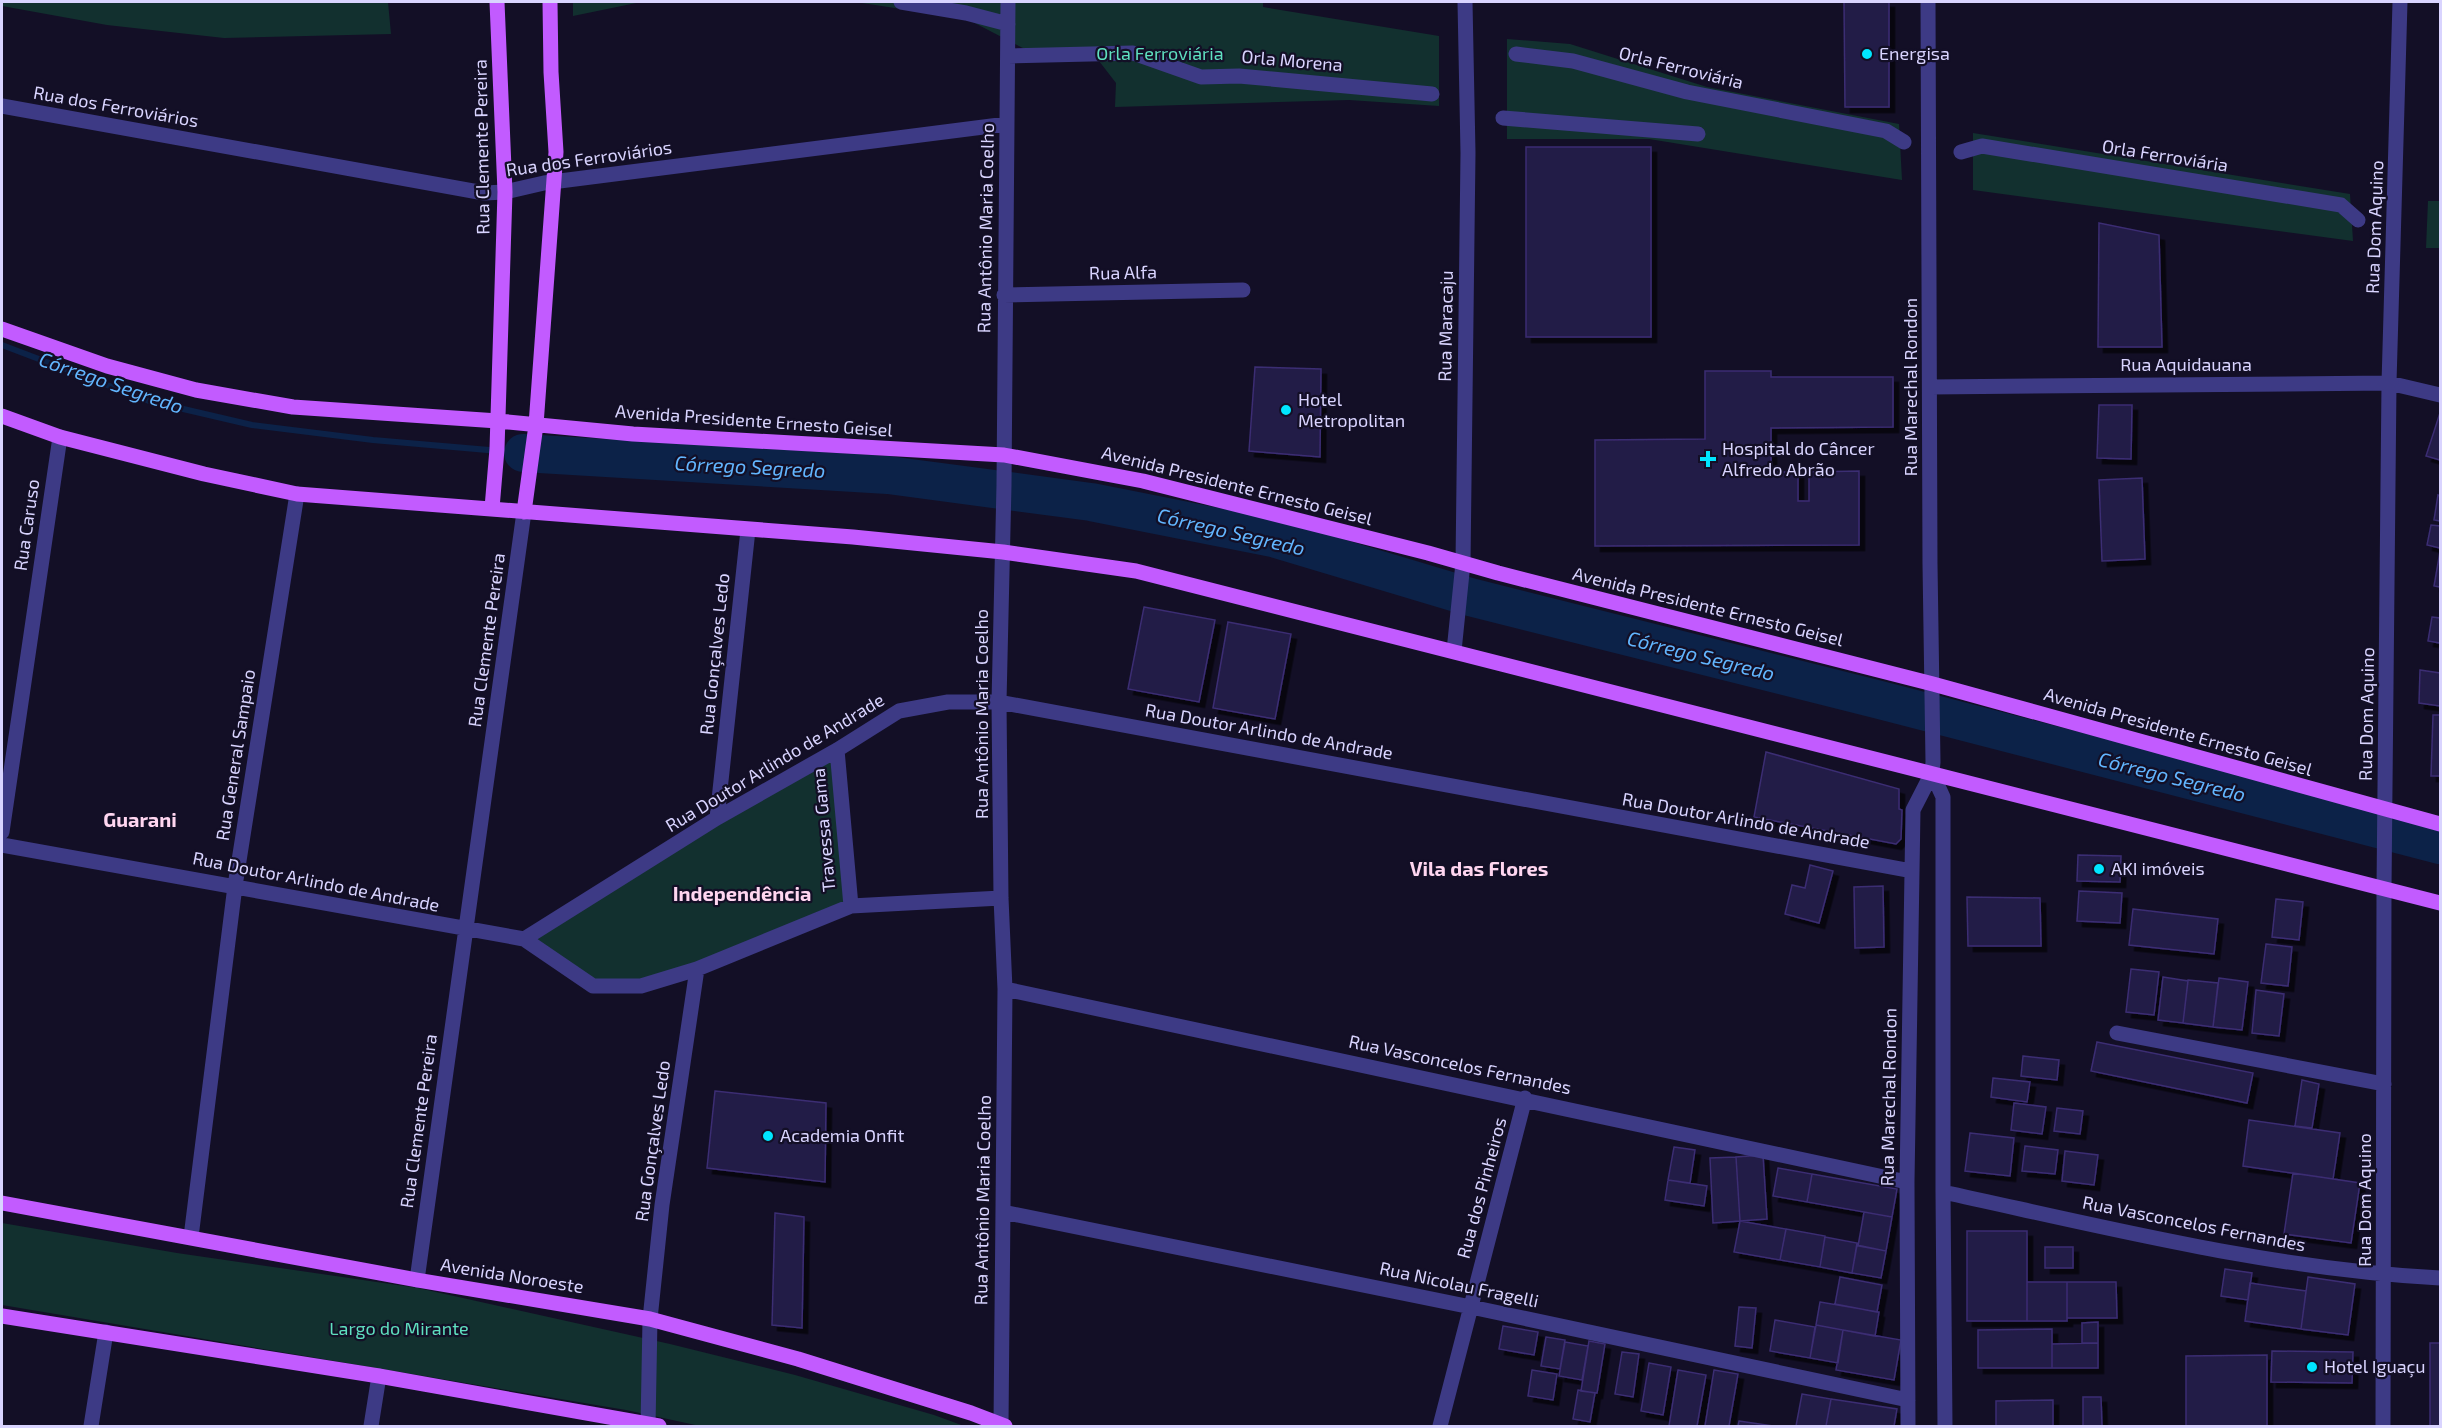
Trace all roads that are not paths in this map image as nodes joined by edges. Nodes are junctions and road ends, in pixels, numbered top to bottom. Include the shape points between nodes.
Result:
1 (497, 2) edge
2 (553, 2) edge
3 (901, 2) edge
4 (1008, 2) edge
5 (1465, 2) edge
6 (1928, 2) edge
7 (2400, 2) edge
8 (1008, 24) junction
9 (1516, 54) dead end
10 (1008, 56) junction
11 (1432, 94) dead end
12 (2, 106) edge
13 (1503, 118) dead end
14 (1007, 124) junction
15 (1698, 134) dead end
16 (1904, 142) dead end
17 (1961, 152) dead end
18 (553, 182) junction
19 (505, 192) junction
20 (2358, 220) dead end
21 (1243, 290) dead end
22 (1004, 295) junction
23 (2, 329) edge
24 (2390, 383) junction
25 (1930, 387) junction
26 (2440, 395) edge
27 (2, 416) edge
28 (498, 421) junction
29 (536, 425) junction
30 (60, 437) junction
31 (1004, 455) junction
32 (297, 494) junction
33 (492, 508) junction
34 (524, 512) junction
35 (748, 530) junction
36 (1003, 552) junction
37 (1463, 563) junction
38 (1454, 651) junction
39 (1933, 684) junction
40 (999, 702) junction
41 (837, 750) junction
42 (1933, 767) junction
43 (2385, 816) junction
44 (717, 818) junction
45 (2440, 824) edge
46 (2, 832) edge
47 (2, 845) edge
48 (1912, 871) junction
49 (2384, 883) junction
50 (235, 886) junction
51 (1001, 898) junction
52 (2440, 903) edge
53 (851, 906) junction
54 (465, 930) junction
55 (524, 939) junction
56 (697, 969) junction
57 (1005, 989) junction
58 (2117, 1033) dead end
59 (2384, 1084) junction
60 (1525, 1098) junction
61 (1907, 1182) junction
62 (1942, 1192) junction
63 (2, 1203) edge
64 (1003, 1212) junction
65 (191, 1237) junction
66 (2384, 1275) junction
67 (2440, 1278) edge
68 (417, 1280) junction
69 (1471, 1307) junction
70 (2, 1316) edge
71 (650, 1319) junction
72 (106, 1332) junction
73 (379, 1376) junction
74 (1908, 1400) junction
75 (1002, 1425) edge
76 (91, 1426) edge
77 (371, 1426) edge
78 (651, 1426) edge
79 (1440, 1426) edge
80 (1908, 1426) edge
81 (1945, 1426) edge
82 (2383, 1426) edge

1 - 19 main road, Rua Clemente Pereira
2 - 18 main road, Rua Clemente Pereira
3 - 8 street
4 - 8 street, Rua Antônio Maria Coelho
5 - 37 street, Rua Maracaju via 1468,153
6 - 25 street, Rua Marechal Rondon
7 - 24 street, Rua Dom Aquino
8 - 10 street, Rua Antônio Maria Coelho
9 - 16 street, Orla Ferroviária via 1573,61 1687,92 1886,131
10 - 11 street, Orla Morena via 1133,53 1201,77 1239,76
10 - 14 street, Rua Antônio Maria Coelho
12 - 19 street, Rua dos Ferroviários via 484,193
13 - 15 street
14 - 18 street, Rua dos Ferroviários
14 - 22 street, Rua Antônio Maria Coelho
17 - 20 street, Orla Ferroviária via 1982,146 2341,205
18 - 19 street, Rua dos Ferroviários
18 - 29 main road, Rua Clemente Pereira
19 - 28 main road, Rua Clemente Pereira
21 - 22 street, Rua Alfa
22 - 31 street, Rua Antônio Maria Coelho
23 - 28 main road, Avenida Presidente Ernesto Geisel via 107,366 196,390 293,407
24 - 25 street, Rua Aquidauana
24 - 26 street, Rua Aquidauana
24 - 43 street, Rua Dom Aquino
25 - 39 street, Rua Marechal Rondon
27 - 30 main road
28 - 29 main road, Avenida Presidente Ernesto Geisel
28 - 33 main road, Rua Clemente Pereira
29 - 31 main road, Avenida Presidente Ernesto Geisel
29 - 34 main road, Rua Clemente Pereira
30 - 32 main road
30 - 46 street, Rua Caruso
31 - 36 street, Rua Antônio Maria Coelho
31 - 37 main road, Avenida Presidente Ernesto Geisel via 1143,481
32 - 33 main road
32 - 50 street, Rua General Sampaio
33 - 34 main road
34 - 35 main road
34 - 54 street, Rua Clemente Pereira
35 - 36 main road
35 - 44 street, Rua Gonçalves Ledo
36 - 38 main road via 1136,571
36 - 40 street, Rua Antônio Maria Coelho
37 - 38 street, Rua Maracaju
37 - 39 main road, Avenida Presidente Ernesto Geisel
38 - 42 main road
39 - 42 street, Rua Marechal Rondon
39 - 43 main road, Avenida Presidente Ernesto Geisel
40 - 41 street, Rua Doutor Arlindo de Andrade via 948,702 899,711
40 - 48 street, Rua Doutor Arlindo de Andrade
40 - 51 street, Rua Antônio Maria Coelho
41 - 44 street, Rua Doutor Arlindo de Andrade
41 - 53 street, Travessa Gama
42 - 48 street, Rua Marechal Rondon via 1913,810
42 - 49 main road
42 - 62 street, Rua Marechal Rondon via 1943,797
43 - 45 main road, Avenida Presidente Ernesto Geisel
43 - 49 street, Rua Dom Aquino
44 - 55 street, Rua Doutor Arlindo de Andrade
47 - 50 street, Rua Doutor Arlindo de Andrade
48 - 61 street, Rua Marechal Rondon
49 - 52 main road
49 - 59 street, Rua Dom Aquino
50 - 54 street, Rua Doutor Arlindo de Andrade
50 - 65 street, Rua General Sampaio
51 - 53 street
51 - 57 street, Rua Antônio Maria Coelho
53 - 56 street
54 - 55 street, Rua Doutor Arlindo de Andrade
54 - 68 street, Rua Clemente Pereira
55 - 56 street via 592,986 641,986
56 - 71 street, Rua Gonçalves Ledo via 663,1198
57 - 60 street, Rua Vasconcelos Fernandes
57 - 64 street, Rua Antônio Maria Coelho
58 - 59 street
59 - 66 street, Rua Dom Aquino
60 - 61 street, Rua Vasconcelos Fernandes
60 - 69 street, Rua dos Pinheiros
61 - 74 street, Rua Marechal Rondon
62 - 66 street, Rua Vasconcelos Fernandes via 2261,1260
62 - 81 street, Rua Marechal Rondon
63 - 65 main road, Avenida Noroeste
64 - 69 street, Rua Nicolau Fragelli
64 - 75 street, Rua Antônio Maria Coelho
65 - 68 main road, Avenida Noroeste
66 - 67 street, Rua Vasconcelos Fernandes
66 - 82 street, Rua Dom Aquino
68 - 71 main road, Avenida Noroeste
69 - 74 street, Rua Nicolau Fragelli
69 - 79 street, Rua dos Pinheiros
70 - 72 main road
71 - 75 main road, Avenida Noroeste via 771,1351
71 - 78 street, Rua Gonçalves Ledo
72 - 73 main road
72 - 76 street
73 - 77 street
73 - 78 main road
74 - 80 street, Rua Marechal Rondon

